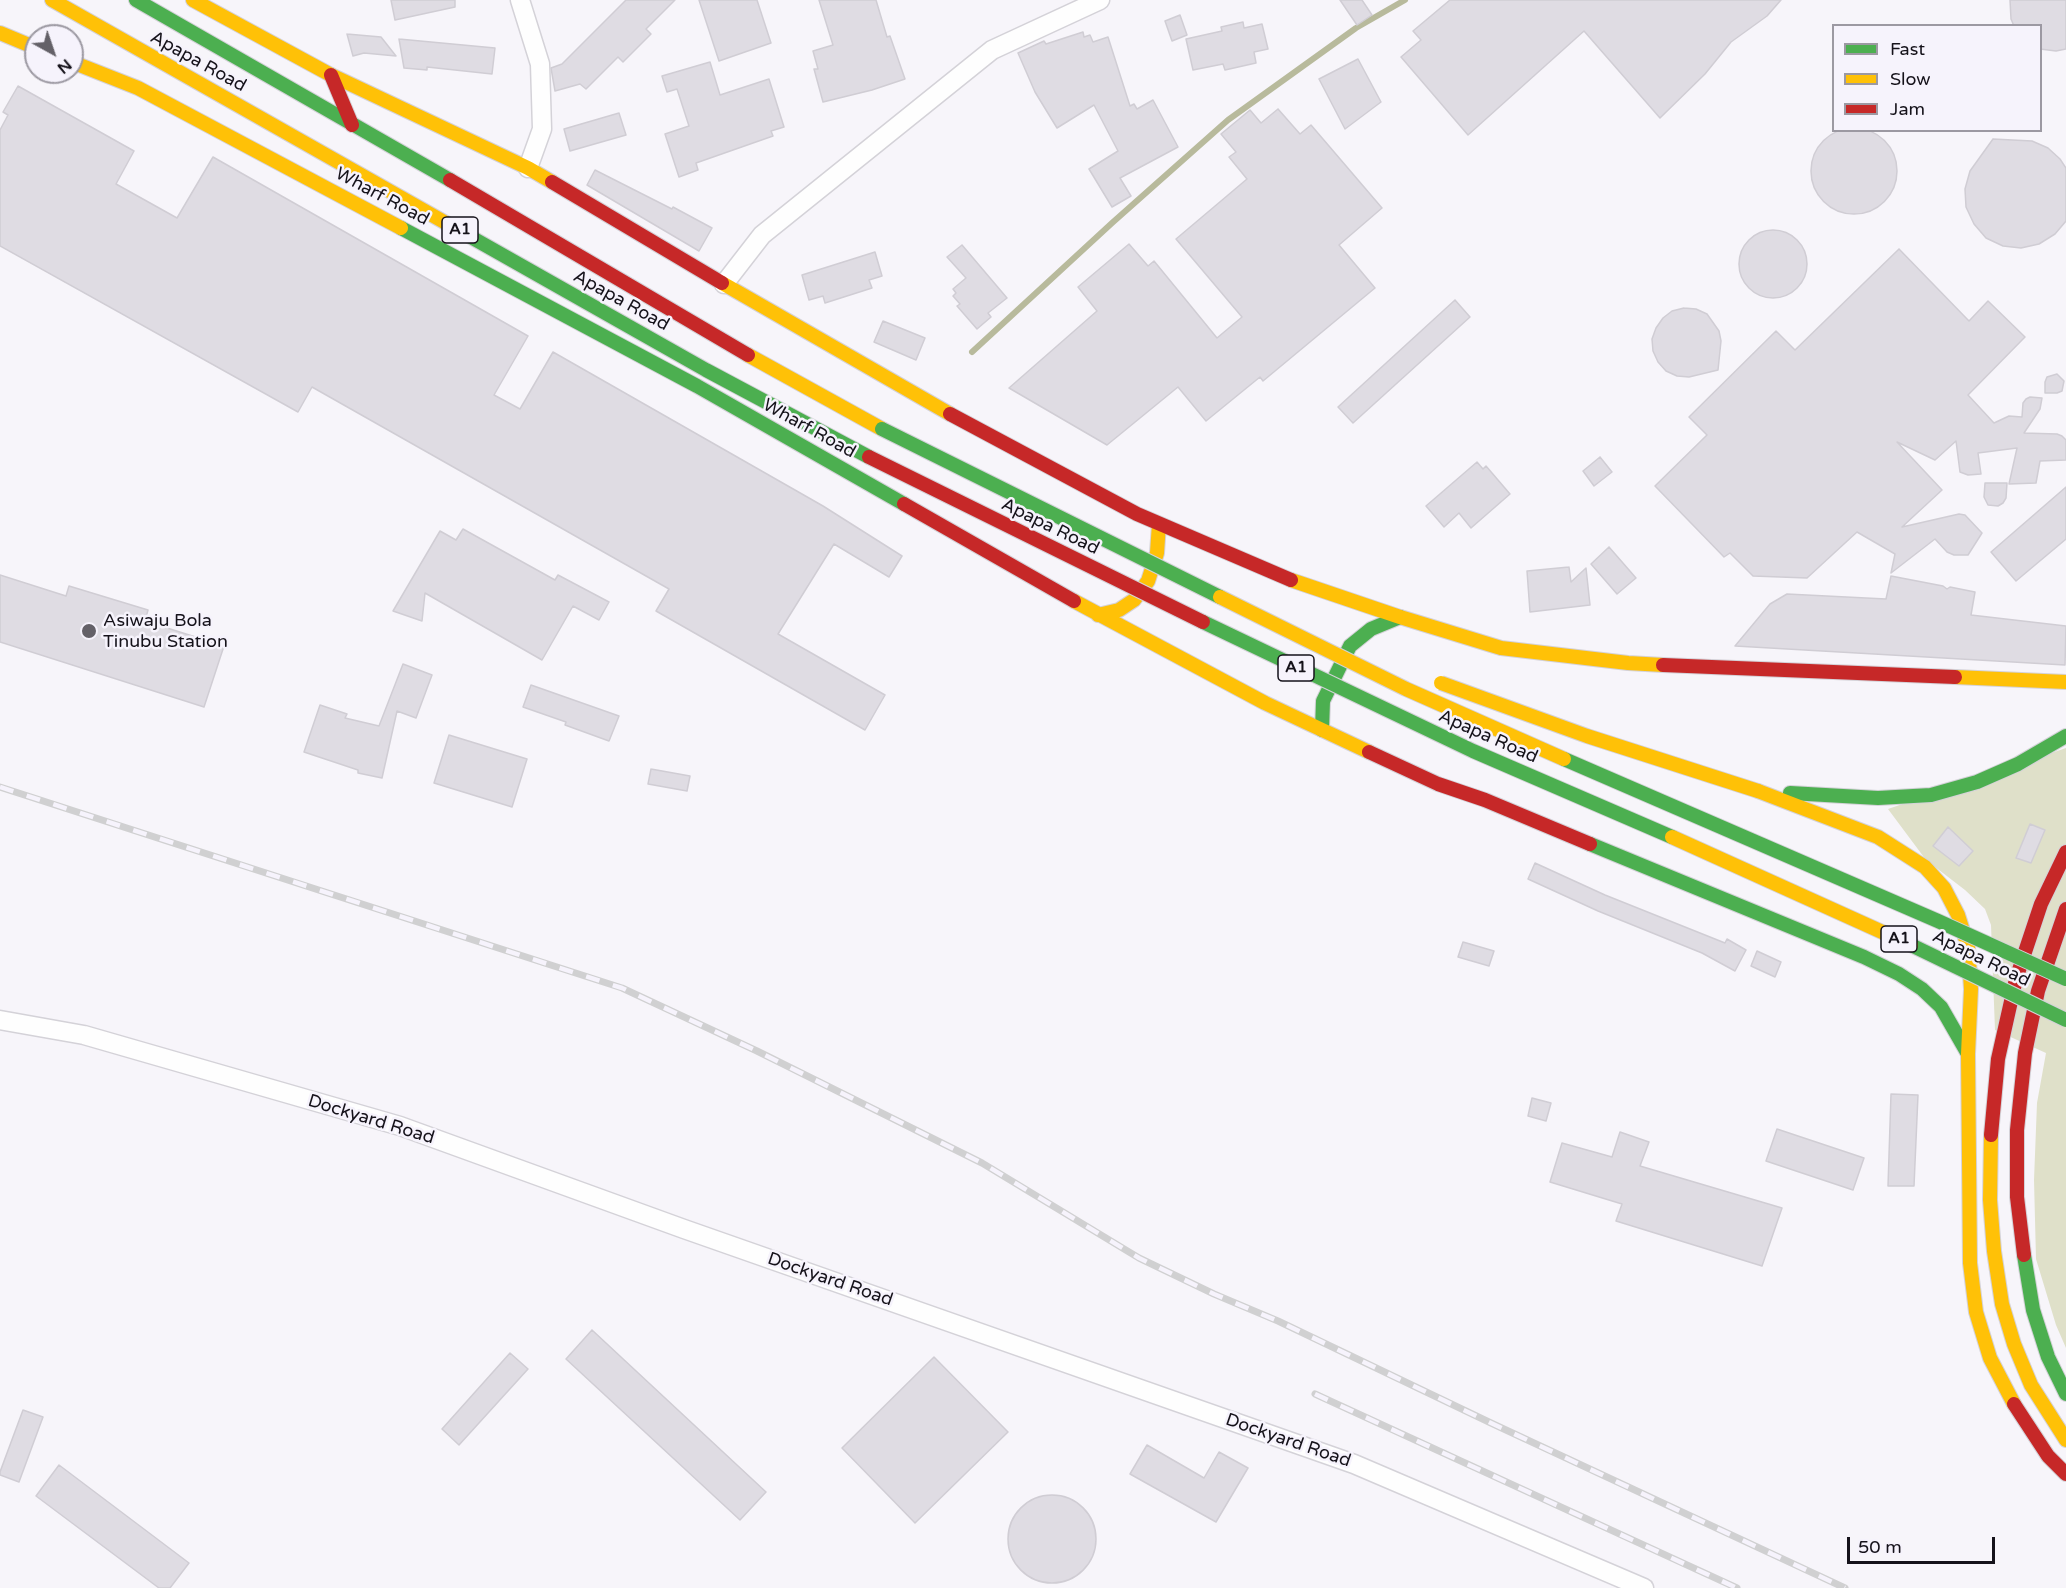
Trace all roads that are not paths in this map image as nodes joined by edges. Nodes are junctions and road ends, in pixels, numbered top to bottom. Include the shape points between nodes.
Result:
1 (52, 0) edge
2 (136, 0) edge
3 (193, 0) edge
4 (520, 0) edge
5 (1100, 0) edge
6 (0, 33) edge
7 (24, 43) edge
8 (84, 67) edge
9 (331, 75) junction
10 (352, 125) junction
11 (528, 168) junction
12 (724, 284) junction
13 (1159, 524) junction
14 (1098, 615) junction
15 (1400, 617) junction
16 (1264, 620) junction
17 (1387, 664) dead end
18 (1431, 680) dead end
19 (2066, 682) edge
20 (1322, 730) junction
21 (2066, 736) edge
22 (1758, 791) junction
23 (2066, 852) edge
24 (2066, 909) edge
25 (2066, 980) edge
26 (0, 1020) edge
27 (2066, 1020) edge
28 (1968, 1054) junction
29 (2066, 1394) edge
30 (2066, 1440) edge
31 (2066, 1474) edge
32 (1644, 1588) edge

1 - 27 main road, Apapa Road / A1, bridge via 706,370 869,457 1451,741 1861,921
2 - 10 main road, Apapa Road / A1
3 - 9 main road
4 - 11 street via 540,64 542,129
5 - 12 street via 992,50 762,235
6 - 7 main road
8 - 14 main road, Wharf Road via 138,88 697,386
9 - 10 main road
9 - 11 main road
10 - 16 main road, Apapa Road / A1, bridge via 882,429
11 - 12 main road
12 - 13 main road via 974,428
13 - 14 main road via 1157,553 1148,581 1134,600 1119,610
13 - 15 main road via 1274,574
14 - 20 main road, Wharf Road
15 - 19 main road via 1501,648 1628,663
15 - 20 main road via 1371,629 1350,646 1323,701
16 - 17 main road, bridge
16 - 25 main road, Apapa Road / A1, bridge via 1406,689
18 - 22 main road, bridge
20 - 28 main road, Wharf Road via 1438,784 1485,800 1899,974 1941,1007
21 - 22 main road via 2008,769 1931,795 1878,798
22 - 28 main road via 1878,837 1925,867 1944,888 1968,947
23 - 30 main road via 2041,904 2016,979 1998,1059 1990,1144 1990,1200 2002,1304 2031,1385
24 - 29 main road via 2038,991 2027,1043 2017,1141 2017,1197 2033,1310 2048,1357
26 - 32 street, Dockyard Road via 84,1035 400,1126 1354,1464
28 - 31 main road via 1970,1263 1976,1311 1990,1358 2016,1408 2048,1456

